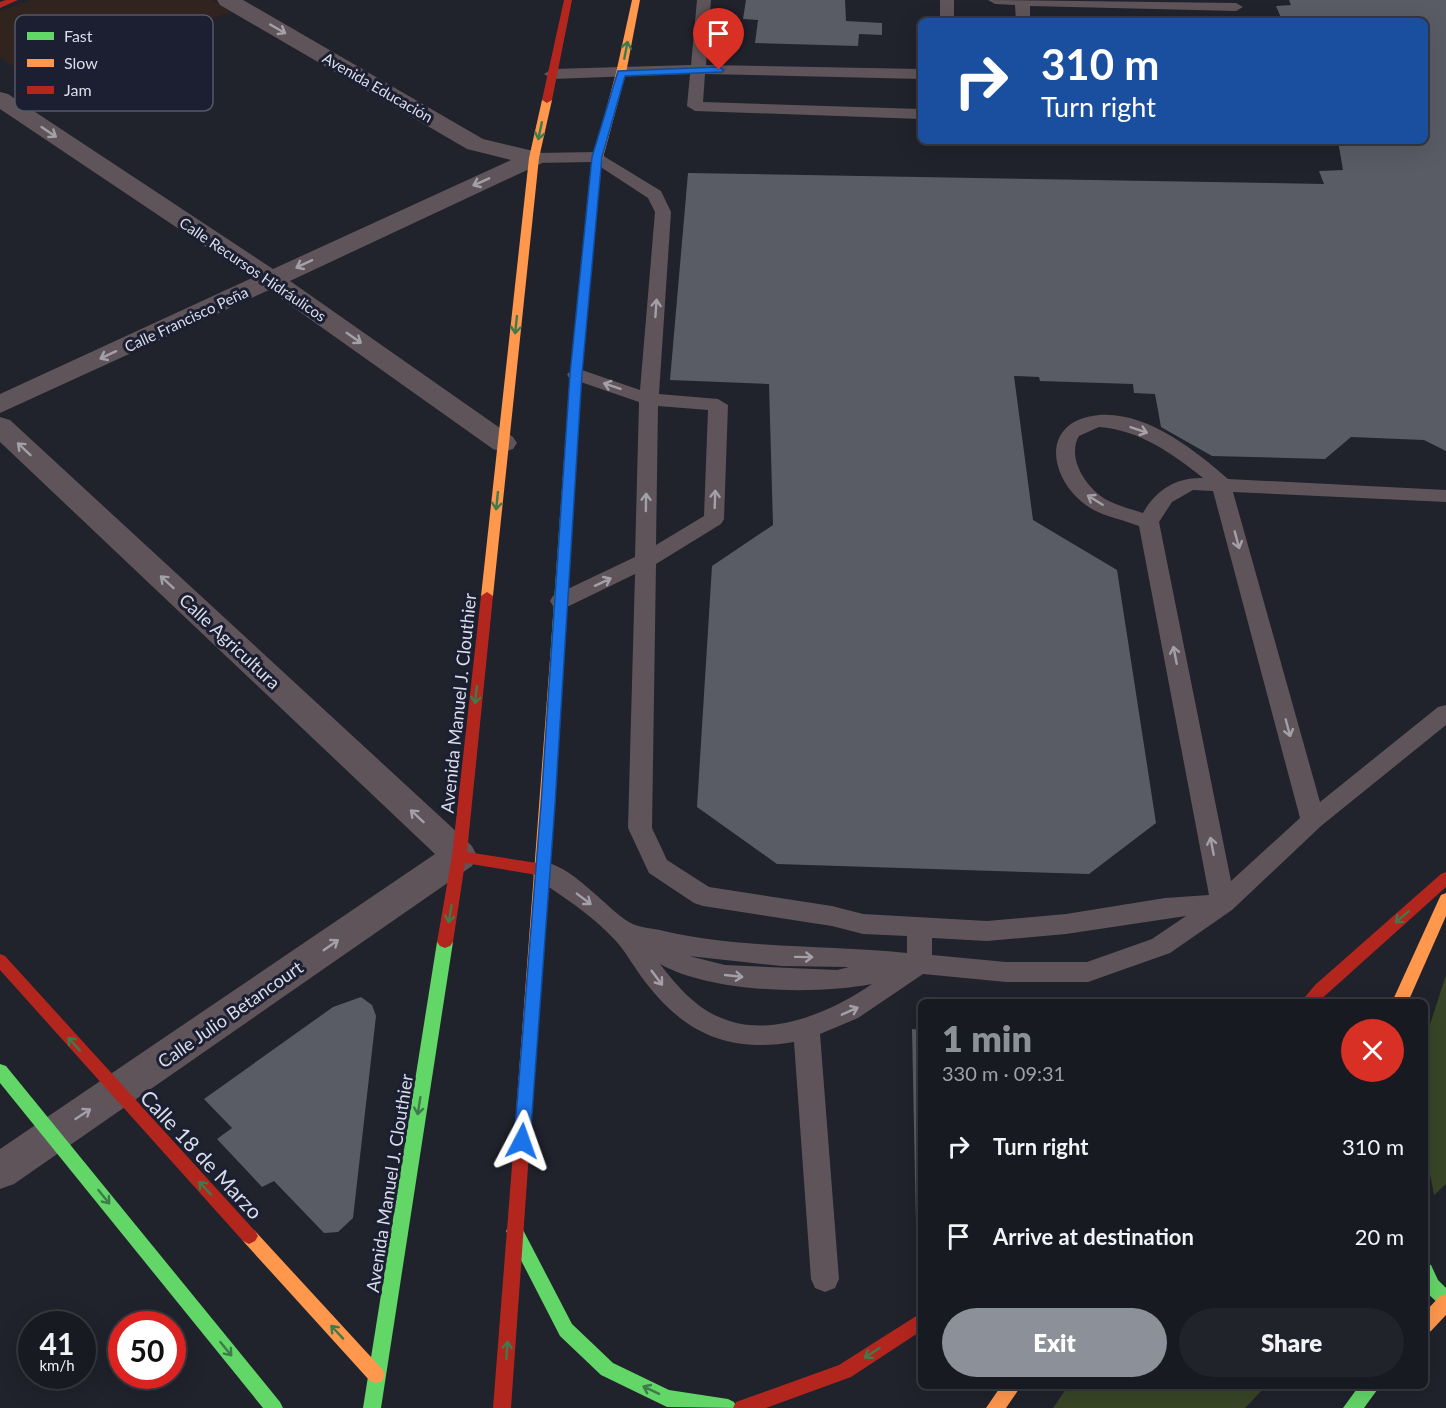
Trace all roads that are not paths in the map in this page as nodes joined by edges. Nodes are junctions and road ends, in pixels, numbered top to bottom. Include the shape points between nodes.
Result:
1 (14, 0) edge
2 (228, 0) edge
3 (568, 0) edge
4 (636, 0) edge
5 (704, 0) edge
6 (947, 0) edge
7 (995, 0) edge
8 (1022, 1) edge
9 (0, 5) edge
10 (1237, 9) edge
11 (947, 18) edge
12 (1023, 18) edge
13 (696, 69) junction
14 (621, 73) junction
15 (552, 74) junction
16 (918, 74) edge
17 (0, 99) edge
18 (15, 109) edge
19 (18, 111) edge
20 (918, 114) edge
21 (597, 157) junction
22 (534, 158) junction
23 (272, 280) junction
24 (576, 374) junction
25 (649, 399) junction
26 (0, 405) edge
27 (0, 426) edge
28 (503, 443) junction
29 (1221, 484) junction
30 (1446, 496) edge
31 (1149, 522) junction
32 (645, 561) junction
33 (561, 601) junction
34 (1446, 713) edge
35 (1313, 820) junction
36 (459, 856) junction
37 (543, 870) junction
38 (1446, 878) edge
39 (1446, 899) edge
40 (1223, 903) junction
41 (920, 928) junction
42 (622, 931) junction
43 (0, 960) edge
44 (920, 963) junction
45 (1320, 989) junction
46 (1305, 999) edge
47 (1312, 999) edge
48 (1401, 999) edge
49 (806, 1028) junction
50 (0, 1071) edge
51 (117, 1092) junction
52 (53, 1134) junction
53 (0, 1171) edge
54 (515, 1231) junction
55 (1428, 1278) edge
56 (825, 1279) dead end
57 (1446, 1300) edge
58 (1428, 1321) edge
59 (918, 1323) edge
60 (376, 1375) junction
61 (1010, 1389) edge
62 (1368, 1389) edge
63 (274, 1408) edge
64 (372, 1408) edge
65 (502, 1408) edge
66 (728, 1408) edge
67 (742, 1408) edge
68 (995, 1408) edge
69 (1352, 1408) edge

1 - 9 main road
2 -> 22 street, Avenida Educación via 475,144
3 - 15 main road, Avenida Manuel J. Clouthier
14 -> 4 main road
5 - 13 lane
6 - 11 lane
7 - 8 lane
8 - 10 lane
8 - 12 lane
13 - 14 lane
13 - 16 lane
13 - 20 lane via 695,106
14 - 15 lane
14 - 21 main road
15 -> 22 main road, Avenida Manuel J. Clouthier
17 -> 18 street, Calle Recursos Hidráulicos
19 -> 23 street, Calle Recursos Hidráulicos
21 - 22 lane
21 - 24 main road
25 -> 21 lane via 663,212 655,195
22 -> 23 street, Calle Francisco Peña
22 -> 28 main road, Avenida Manuel J. Clouthier
23 -> 26 street, Calle Francisco Peña
23 -> 28 street, Calle Recursos Hidráulicos
25 -> 24 lane
24 - 33 main road
32 -> 25 lane
32 -> 25 lane via 714,519 718,405
36 -> 27 street, Calle Agricultura
28 -> 36 main road, Avenida Manuel J. Clouthier
29 - 30 lane
29 - 31 lane via 1192,484 1172,490 1158,502
31 -> 29 lane via 1098,504 1078,488 1068,470 1065,448 1070,433 1082,425 1101,422 1126,426 1175,447
29 -> 35 lane
40 -> 31 lane
33 -> 32 lane
32 - 41 lane via 640,828 658,866 704,896 863,924
33 - 37 main road
34 - 35 lane
35 - 40 lane
36 - 37 main road
51 -> 36 street, Calle Julio Betancourt
36 -> 60 main road, Avenida Manuel J. Clouthier
37 -> 42 lane
37 - 54 main road
38 -> 45 main road
39 - 48 main road
40 - 41 lane via 987,931
40 - 44 lane via 1161,945 1088,972 1006,972
41 - 44 lane
42 -> 44 lane via 685,966 725,975 837,980
42 -> 49 lane via 662,985 681,1005 710,1025 765,1035
51 -> 43 main road, Calle 18 de Marzo
49 -> 44 lane via 853,1011
45 - 46 main road
45 - 47 main road
49 - 56 lane
50 - 52 main road
52 -> 51 street, Calle Julio Betancourt
60 -> 51 main road, Calle 18 de Marzo
52 - 53 street, Calle Julio Betancourt
52 -> 63 main road
65 -> 54 main road
66 -> 54 main road via 667,1398 607,1370 566,1330
55 - 57 main road
57 - 58 main road
59 -> 67 main road via 845,1371
60 - 64 main road, Avenida Manuel J. Clouthier
61 - 68 main road
62 - 69 main road

